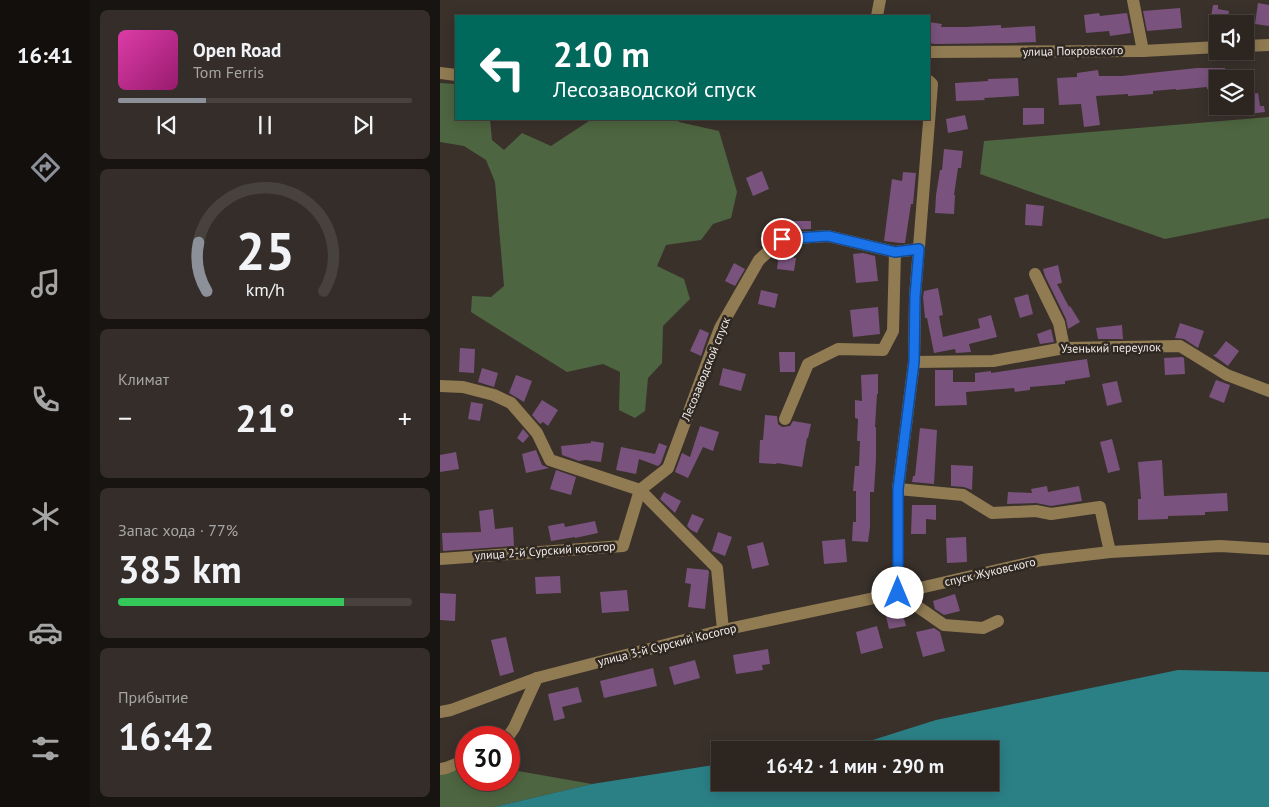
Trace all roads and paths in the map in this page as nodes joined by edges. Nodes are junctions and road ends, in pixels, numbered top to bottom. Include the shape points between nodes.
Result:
1 (880, 0) edge
2 (1133, 0) edge
3 (877, 15) edge
4 (1269, 45) edge
5 (1254, 46) edge
6 (1209, 47) edge
7 (1144, 51) junction
8 (930, 52) edge
9 (440, 73) edge
10 (455, 75) edge
11 (930, 82) edge
12 (930, 109) edge
13 (929, 120) edge
14 (919, 249) junction
15 (895, 252) junction
16 (1035, 274) dead end
17 (1064, 348) junction
18 (914, 362) junction
19 (440, 386) edge
20 (1269, 391) edge
21 (785, 418) dead end
22 (898, 489) junction
23 (640, 490) junction
24 (1269, 549) edge
25 (1110, 552) junction
26 (440, 559) edge
27 (898, 593) junction
28 (998, 620) dead end
29 (723, 630) junction
30 (537, 678) junction
31 (440, 712) edge
32 (515, 726) edge
33 (455, 764) edge
34 (440, 769) edge

1 - 3 street
2 - 7 street
4 - 5 street
6 - 7 street, улица Покровского
7 - 8 street, улица Покровского
9 - 10 street
11 - 12 street
13 - 14 street
14 - 15 street, Лесозаводской спуск
14 - 18 street
15 - 21 street via 893,331 883,350 838,349 808,364
15 - 23 street, Лесозаводской спуск via 828,236 782,239 759,260 720,328 668,468
16 - 17 street via 1059,323
17 - 18 street, Узенький переулок via 993,361
17 - 20 street, Узенький переулок via 1180,346 1227,375
18 - 22 street
19 - 23 street via 463,387 511,403 537,433 550,460
22 - 25 street via 963,495 992,512 1051,514 1100,507
22 - 27 street
23 - 26 street, улица 2-й Сурский косогор via 623,546
23 - 29 street via 718,568
24 - 25 street, спуск Жуковского via 1220,546
25 - 27 street, спуск Жуковского via 1042,560
27 - 28 street via 944,625 983,628
27 - 29 street, улица 3-й Сурский Косогор
29 - 30 street, улица 3-й Сурский Косогор
30 - 31 street, улица 3-й Сурский Косогор
30 - 32 street
33 - 34 street

